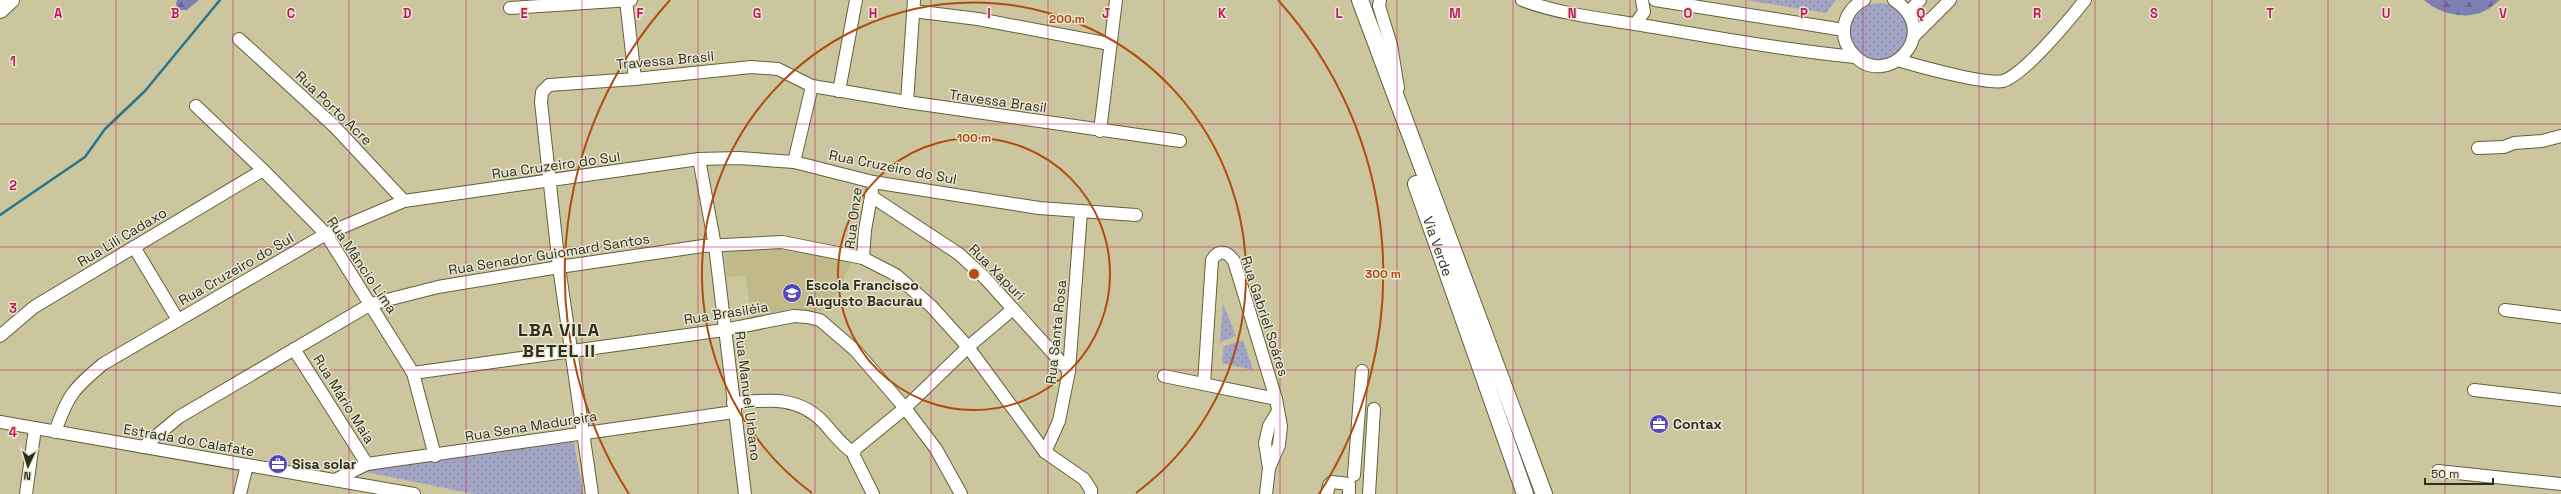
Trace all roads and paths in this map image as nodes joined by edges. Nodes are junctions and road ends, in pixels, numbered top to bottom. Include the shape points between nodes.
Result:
1 (11, 0) edge
2 (627, 0) edge
3 (856, 0) edge
4 (1116, 0) edge
5 (1349, 0) edge
6 (1360, 0) edge
7 (1522, 0) edge
8 (1642, 0) edge
9 (1655, 0) edge
10 (1864, 0) edge
11 (1894, 0) edge
12 (1920, 0) edge
13 (1950, 0) edge
14 (2085, 0) edge
15 (543, 3) edge
16 (1379, 3) edge
17 (1544, 3) edge
18 (913, 5) edge
19 (510, 8) dead end
20 (0, 10) edge
21 (1908, 12) junction
22 (1635, 24) junction
23 (1844, 30) junction
24 (1914, 36) junction
25 (240, 40) dead end
26 (1110, 44) junction
27 (1855, 58) junction
28 (1898, 60) junction
29 (635, 79) junction
30 (812, 86) junction
31 (839, 91) junction
32 (907, 102) junction
33 (196, 106) dead end
34 (1401, 114) junction
35 (1100, 131) junction
36 (2561, 136) edge
37 (1180, 141) dead end
38 (2478, 148) dead end
39 (699, 159) junction
40 (794, 162) junction
41 (263, 170) junction
42 (550, 182) junction
43 (873, 182) junction
44 (871, 196) junction
45 (404, 201) junction
46 (1081, 212) junction
47 (1136, 215) dead end
48 (326, 234) junction
49 (715, 246) junction
50 (134, 247) junction
51 (863, 258) junction
52 (559, 267) junction
53 (371, 304) junction
54 (1013, 309) junction
55 (2505, 310) dead end
56 (2561, 317) edge
57 (178, 320) junction
58 (724, 330) junction
59 (0, 336) edge
60 (968, 347) junction
61 (294, 349) junction
62 (572, 350) junction
63 (1069, 371) junction
64 (1362, 371) dead end
65 (413, 373) junction
66 (1164, 376) dead end
67 (1204, 384) junction
68 (2474, 390) dead end
69 (1276, 399) junction
70 (2561, 400) edge
71 (733, 408) junction
72 (905, 408) junction
73 (1374, 409) dead end
74 (0, 422) edge
75 (35, 428) junction
76 (55, 432) junction
77 (581, 433) junction
78 (143, 447) junction
79 (1045, 452) junction
80 (854, 453) junction
81 (435, 456) junction
82 (367, 464) junction
83 (247, 465) junction
84 (2438, 471) dead end
85 (1349, 479) junction
86 (335, 480) junction
87 (2561, 484) edge
88 (373, 490) edge
89 (26, 494) edge
90 (240, 494) edge
91 (414, 494) edge
92 (592, 494) edge
93 (745, 494) edge
94 (873, 494) edge
95 (962, 494) edge
96 (1090, 494) edge
97 (1266, 494) edge
98 (1327, 494) edge
99 (1349, 494) edge
100 (1369, 494) edge
101 (1525, 494) edge
102 (1544, 494) edge

1 - 20 main road
2 - 15 street
2 - 29 street
3 - 31 street
4 - 26 street
5 - 101 main road, Via Verde
6 - 34 main road, Via Verde
7 - 17 street
8 - 22 street via 1644,12
9 - 23 street
10 - 23 street via 1851,10
11 - 21 street
12 - 21 street
13 - 24 street
14 - 28 street via 2037,54 2010,78 1993,81 1938,71
15 - 19 street
16 - 34 street, Via Verde via 1391,45
17 - 22 street
18 - 26 street
18 - 32 street
21 - 24 street via 1914,26
22 - 27 street
23 - 27 street via 1847,45
24 - 28 street via 1906,54
25 - 45 street, Rua Porto Acre via 334,126
26 - 35 street
27 - 28 street via 1865,64 1876,66 1888,65
29 - 30 street, Travessa Brasil via 751,67 778,69
29 - 42 street, Travessa Brasil via 549,85 542,92
30 - 31 street, Travessa Brasil
30 - 40 street
31 - 32 street, Travessa Brasil
32 - 35 street, Travessa Brasil
33 - 41 street, Rua Mâncio Lima
34 - 102 main road, Via Verde
35 - 37 street, Travessa Brasil
36 - 38 street via 2542,141 2514,142 2504,147
39 - 40 street, Rua Cruzeiro do Sul via 739,158
39 - 42 street, Rua Cruzeiro do Sul
39 - 49 street, Rua Manuel Urbano
40 - 43 street, Rua Cruzeiro do Sul
41 - 48 street, Rua Mâncio Lima
41 - 50 street, Rua Lili Cadaxo
42 - 45 street, Rua Cruzeiro do Sul
42 - 52 street
43 - 44 street, Rua Onze
43 - 46 street, Rua Cruzeiro do Sul via 1039,208
44 - 51 street, Rua Onze via 864,230
44 - 54 street, Rua Xapuri via 959,254 986,278
45 - 48 street, Rua Cruzeiro do Sul
46 - 47 street, Rua Cruzeiro do Sul
46 - 63 street, Rua Santa Rosa
48 - 53 street, Rua Mâncio Lima
48 - 57 street, Rua Cruzeiro do Sul
49 - 51 street, Rua Senador Guiomard Santos via 782,242
49 - 52 street, Rua Senador Guiomard Santos
49 - 58 street, Rua Manuel Urbano
50 - 57 street
50 - 59 street, Rua Lili Cadaxo via 34,307
51 - 60 street, Rua Senador Guiomard Santos via 901,280 932,307
52 - 53 street, Rua Senador Guiomard Santos via 453,284
52 - 62 street
53 - 61 street, Rua Senador Guiomard Santos
53 - 65 street, Rua Mâncio Lima
54 - 60 street
54 - 63 street, Rua Xapuri
55 - 56 street
57 - 76 street, Rua Cruzeiro do Sul via 103,364 81,383 66,401
58 - 62 street, Rua Brasiléia
58 - 71 street, Rua Manuel Urbano
58 - 72 street, Rua Brasiléia via 794,316 820,320 856,351
60 - 72 street
60 - 79 street, Rua Senador Guiomard Santos
61 - 78 street, Rua Senador Guiomard Santos via 179,417
61 - 82 street, Rua Mário Maia
62 - 65 street, Rua Brasiléia
62 - 77 street
63 - 79 street, Rua Santa Rosa via 1059,421
64 - 85 street via 1355,451
65 - 81 street, Rua Mâncio Lima
66 - 67 street
67 - 69 street
67 - 69 street, Rua Gabriel Soáres via 1212,260 1216,254 1222,252 1229,254 1234,261
68 - 70 street
69 - 97 street, Rua Gabriel Soáres via 1280,426 1279,445 1269,468
71 - 77 street, Rua Sena Madureira
71 - 80 street, Rua Sena Madureira via 777,400 801,406 817,416 847,449
71 - 93 street, Rua Manuel Urbano
72 - 80 street via 862,441
72 - 95 street, Rua Brasiléia via 936,449
73 - 100 street
74 - 75 street, Estrada do Calafate
75 - 76 street, Estrada do Calafate
75 - 89 street
76 - 78 street, Estrada do Calafate
77 - 81 street, Rua Sena Madureira
77 - 92 street
78 - 83 street, Estrada do Calafate
79 - 96 street, Rua Senador Guiomard Santos via 1084,479 1091,490
80 - 94 street
81 - 82 street, Rua Sena Madureira
82 - 86 street, Rua Sena Madureira
83 - 86 street, Estrada do Calafate
83 - 90 street
84 - 87 street
85 - 98 street via 1332,482
85 - 99 street
86 - 88 street, Estrada do Calafate
88 - 91 street, Estrada do Calafate

